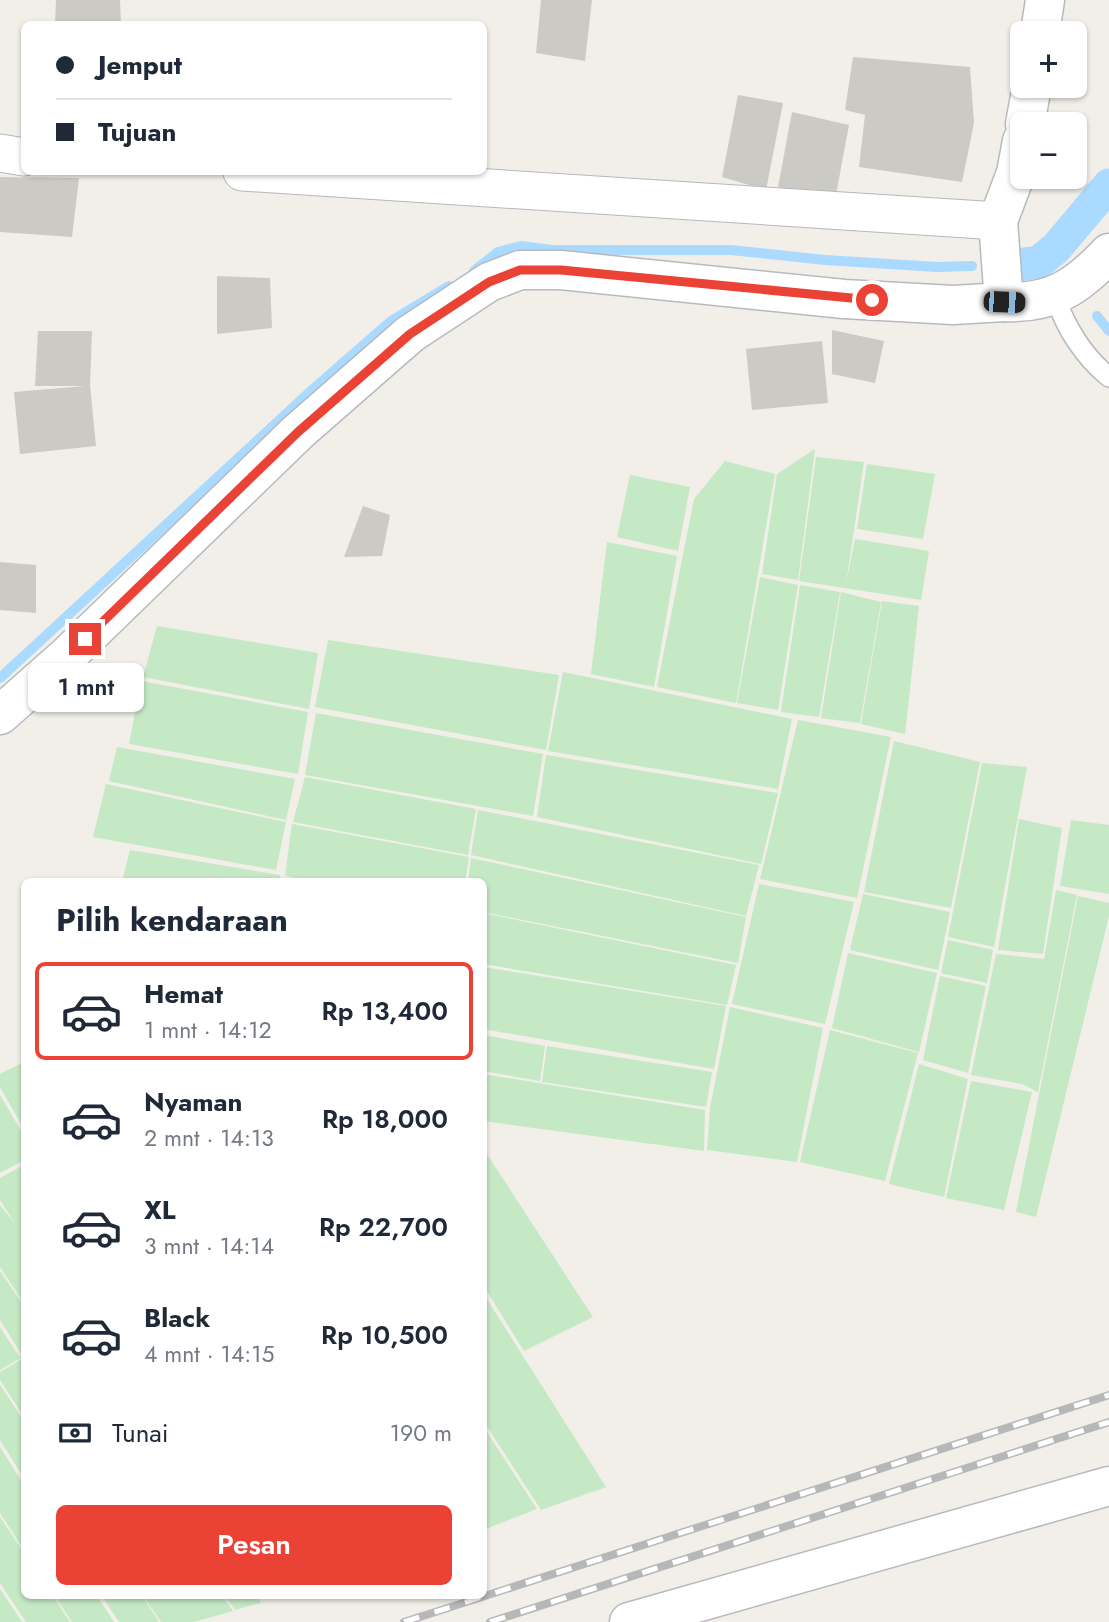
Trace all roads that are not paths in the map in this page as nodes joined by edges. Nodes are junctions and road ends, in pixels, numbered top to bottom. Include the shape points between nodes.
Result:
1 (1045, 0) edge
2 (1042, 21) edge
3 (0, 153) edge
4 (21, 156) edge
5 (288, 175) edge
6 (1010, 189) edge
7 (998, 221) junction
8 (1109, 253) edge
9 (1055, 296) junction
10 (1004, 302) junction
11 (1109, 377) edge
12 (0, 715) edge
13 (1109, 1486) edge
14 (629, 1622) edge

1 - 2 street
3 - 4 street
5 - 7 street
6 - 7 street
7 - 10 street
8 - 9 street via 1072,288
9 - 10 street
9 - 11 lane via 1062,318
10 - 12 street via 953,305 844,299 561,270 520,270 489,282 410,334 298,432
13 - 14 street

